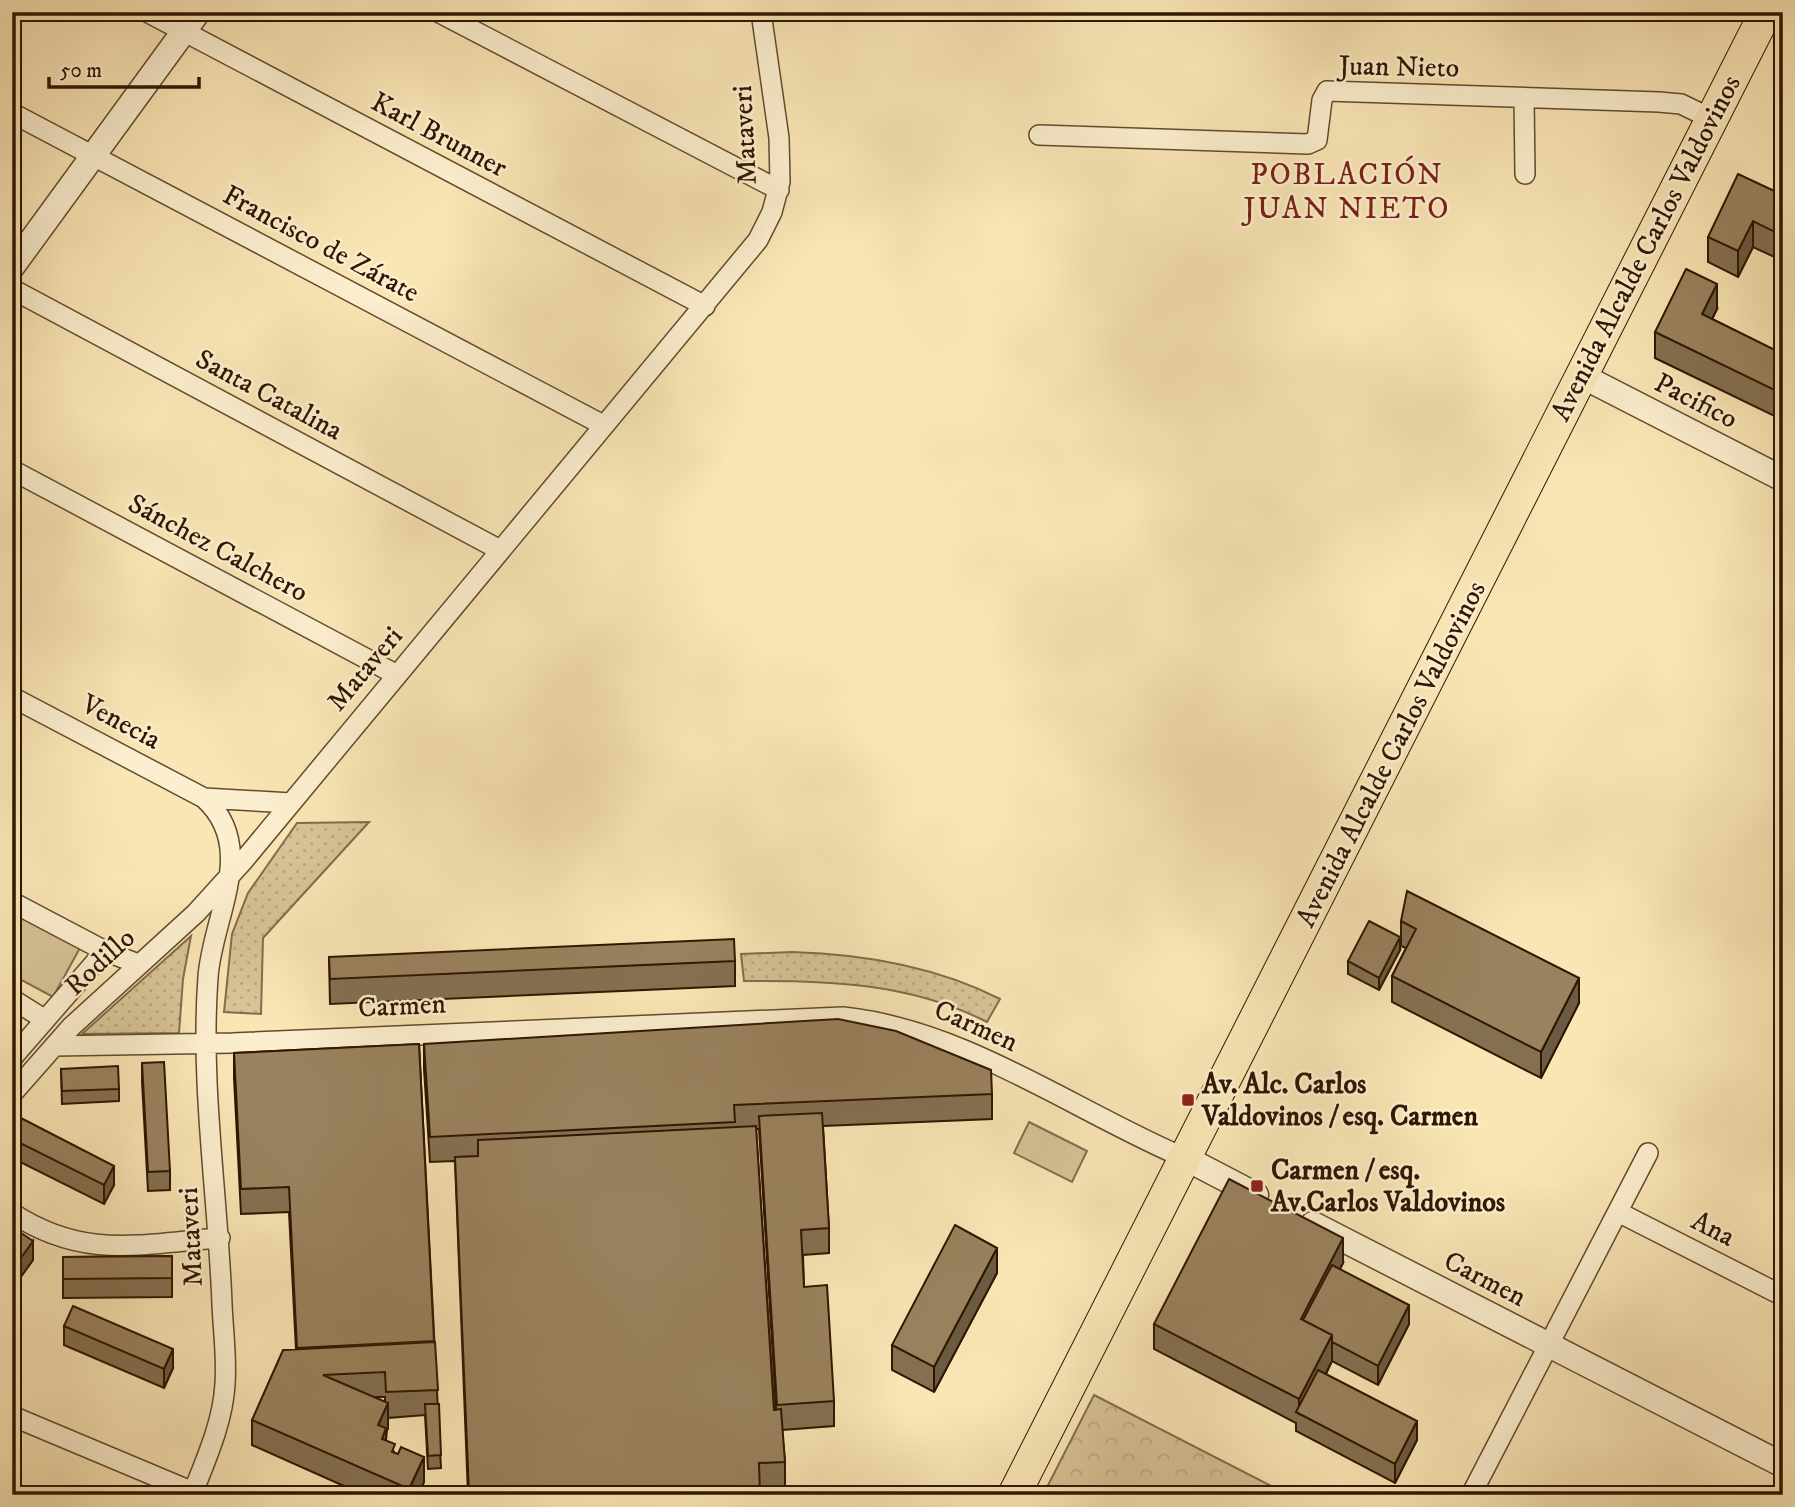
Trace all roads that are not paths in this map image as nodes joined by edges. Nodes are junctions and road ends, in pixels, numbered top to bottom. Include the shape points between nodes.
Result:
1 (147, 12) edge
2 (439, 12) edge
3 (761, 12) edge
4 (1766, 12) edge
5 (192, 22) edge
6 (1524, 98) junction
7 (12, 113) edge
8 (1712, 119) junction
9 (1039, 135) dead end
10 (95, 156) junction
11 (1525, 174) dead end
12 (779, 190) junction
13 (12, 267) edge
14 (12, 289) edge
15 (705, 306) junction
16 (1582, 376) junction
17 (603, 425) junction
18 (12, 470) edge
19 (1783, 479) edge
20 (500, 550) junction
21 (397, 675) junction
22 (12, 697) edge
23 (204, 797) junction
24 (291, 803) junction
25 (230, 874) junction
26 (12, 902) edge
27 (104, 951) junction
28 (138, 964) junction
29 (12, 999) edge
30 (44, 1019) junction
31 (206, 1043) junction
32 (54, 1046) junction
33 (12, 1058) edge
34 (12, 1094) edge
35 (1648, 1153) dead end
36 (1186, 1159) junction
37 (1618, 1212) junction
38 (12, 1213) edge
39 (220, 1238) junction
40 (1783, 1296) edge
41 (1548, 1345) junction
42 (12, 1416) edge
43 (1783, 1465) edge
44 (193, 1493) edge
45 (1014, 1495) edge
46 (1471, 1495) edge

1 - 5 street, Karl Brunner
2 - 12 street
3 - 12 street, Mataveri via 779,138
4 - 8 main road, Avenida Alcalde Carlos Valdovinos
5 - 10 street
5 - 15 street, Karl Brunner
6 - 8 street, Juan Nieto via 1681,104
6 - 9 street, Juan Nieto via 1326,91 1317,140 1308,144
6 - 11 street
7 - 10 street, Francisco de Zárate
8 - 16 main road, Avenida Alcalde Carlos Valdovinos
10 - 13 street
10 - 17 street, Francisco de Zárate
12 - 15 street, Mataveri via 751,252
14 - 20 street, Santa Catalina
15 - 17 street, Mataveri
16 - 19 street, Pacifico
16 - 36 main road, Avenida Alcalde Carlos Valdovinos
17 - 20 street, Mataveri
18 - 21 street, Sánchez Calchero
20 - 21 street, Mataveri
21 - 24 street, Mataveri
22 - 23 street, Venecia
23 - 24 street, Venecia
23 - 25 street, Venecia via 227,830
24 - 25 street, Mataveri
25 - 28 street, Rodillo
25 - 31 street, Mataveri via 208,973
26 - 27 street
27 - 28 street
27 - 30 street, Rodillo
28 - 32 street, Rodillo
29 - 30 street
30 - 33 street, Rodillo
31 - 32 street, Carmen
31 - 36 street, Carmen via 824,1016 859,1019 895,1025 950,1044
31 - 39 street, Mataveri
32 - 34 street, Rodillo
35 - 37 street
36 - 41 street, Carmen
36 - 45 main road, Avenida Alcalde Carlos Valdovinos
37 - 40 street, Ana
37 - 41 street
38 - 39 street via 69,1242 94,1245
39 - 44 street, Mataveri via 225,1384 213,1440
41 - 43 street, Carmen
41 - 46 street
42 - 44 street

